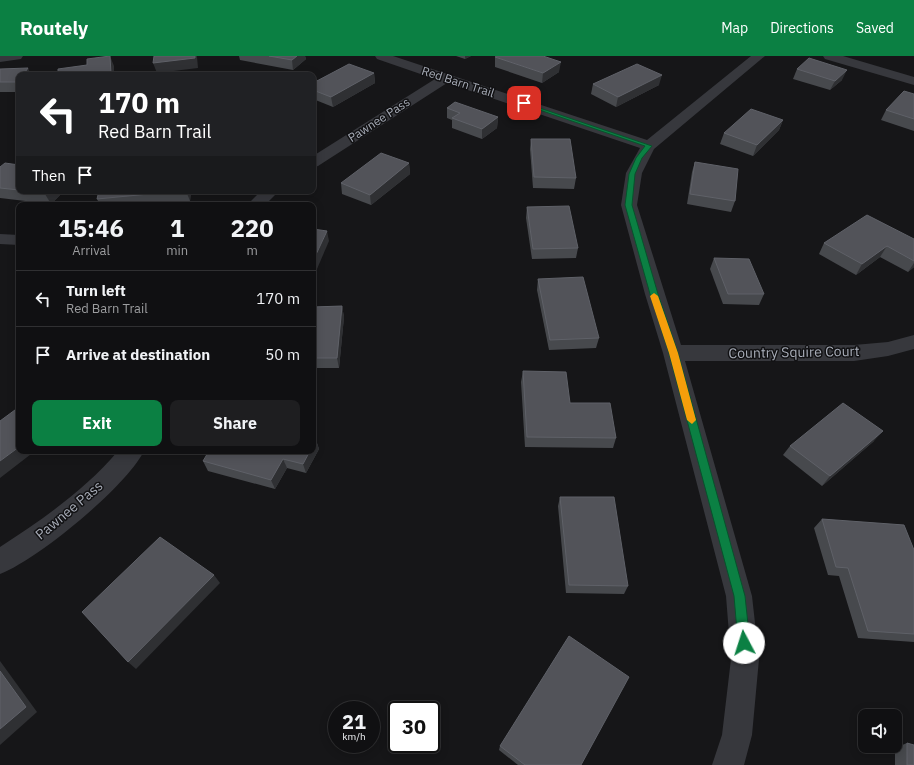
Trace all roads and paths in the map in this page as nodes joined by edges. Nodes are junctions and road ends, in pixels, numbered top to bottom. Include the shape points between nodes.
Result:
1 (17, 56) edge
2 (381, 56) edge
3 (759, 56) edge
4 (829, 56) edge
5 (0, 58) edge
6 (445, 78) junction
7 (914, 81) edge
8 (649, 146) junction
9 (316, 161) edge
10 (268, 194) edge
11 (258, 202) edge
12 (0, 239) edge
13 (16, 240) edge
14 (914, 342) edge
15 (673, 353) junction
16 (129, 454) edge
17 (0, 562) edge
18 (728, 765) edge

1 - 5 street
2 - 6 street, Red Barn Trail
3 - 8 street
4 - 7 street
6 - 8 street, Red Barn Trail
6 - 9 street, Pawnee Pass
8 - 15 street via 639,158 632,174 629,205
10 - 11 street
12 - 13 street
14 - 15 street, Country Squire Court via 888,349 854,353
15 - 18 street via 739,596 745,659 737,735
16 - 17 street, Pawnee Pass via 87,499 54,527

